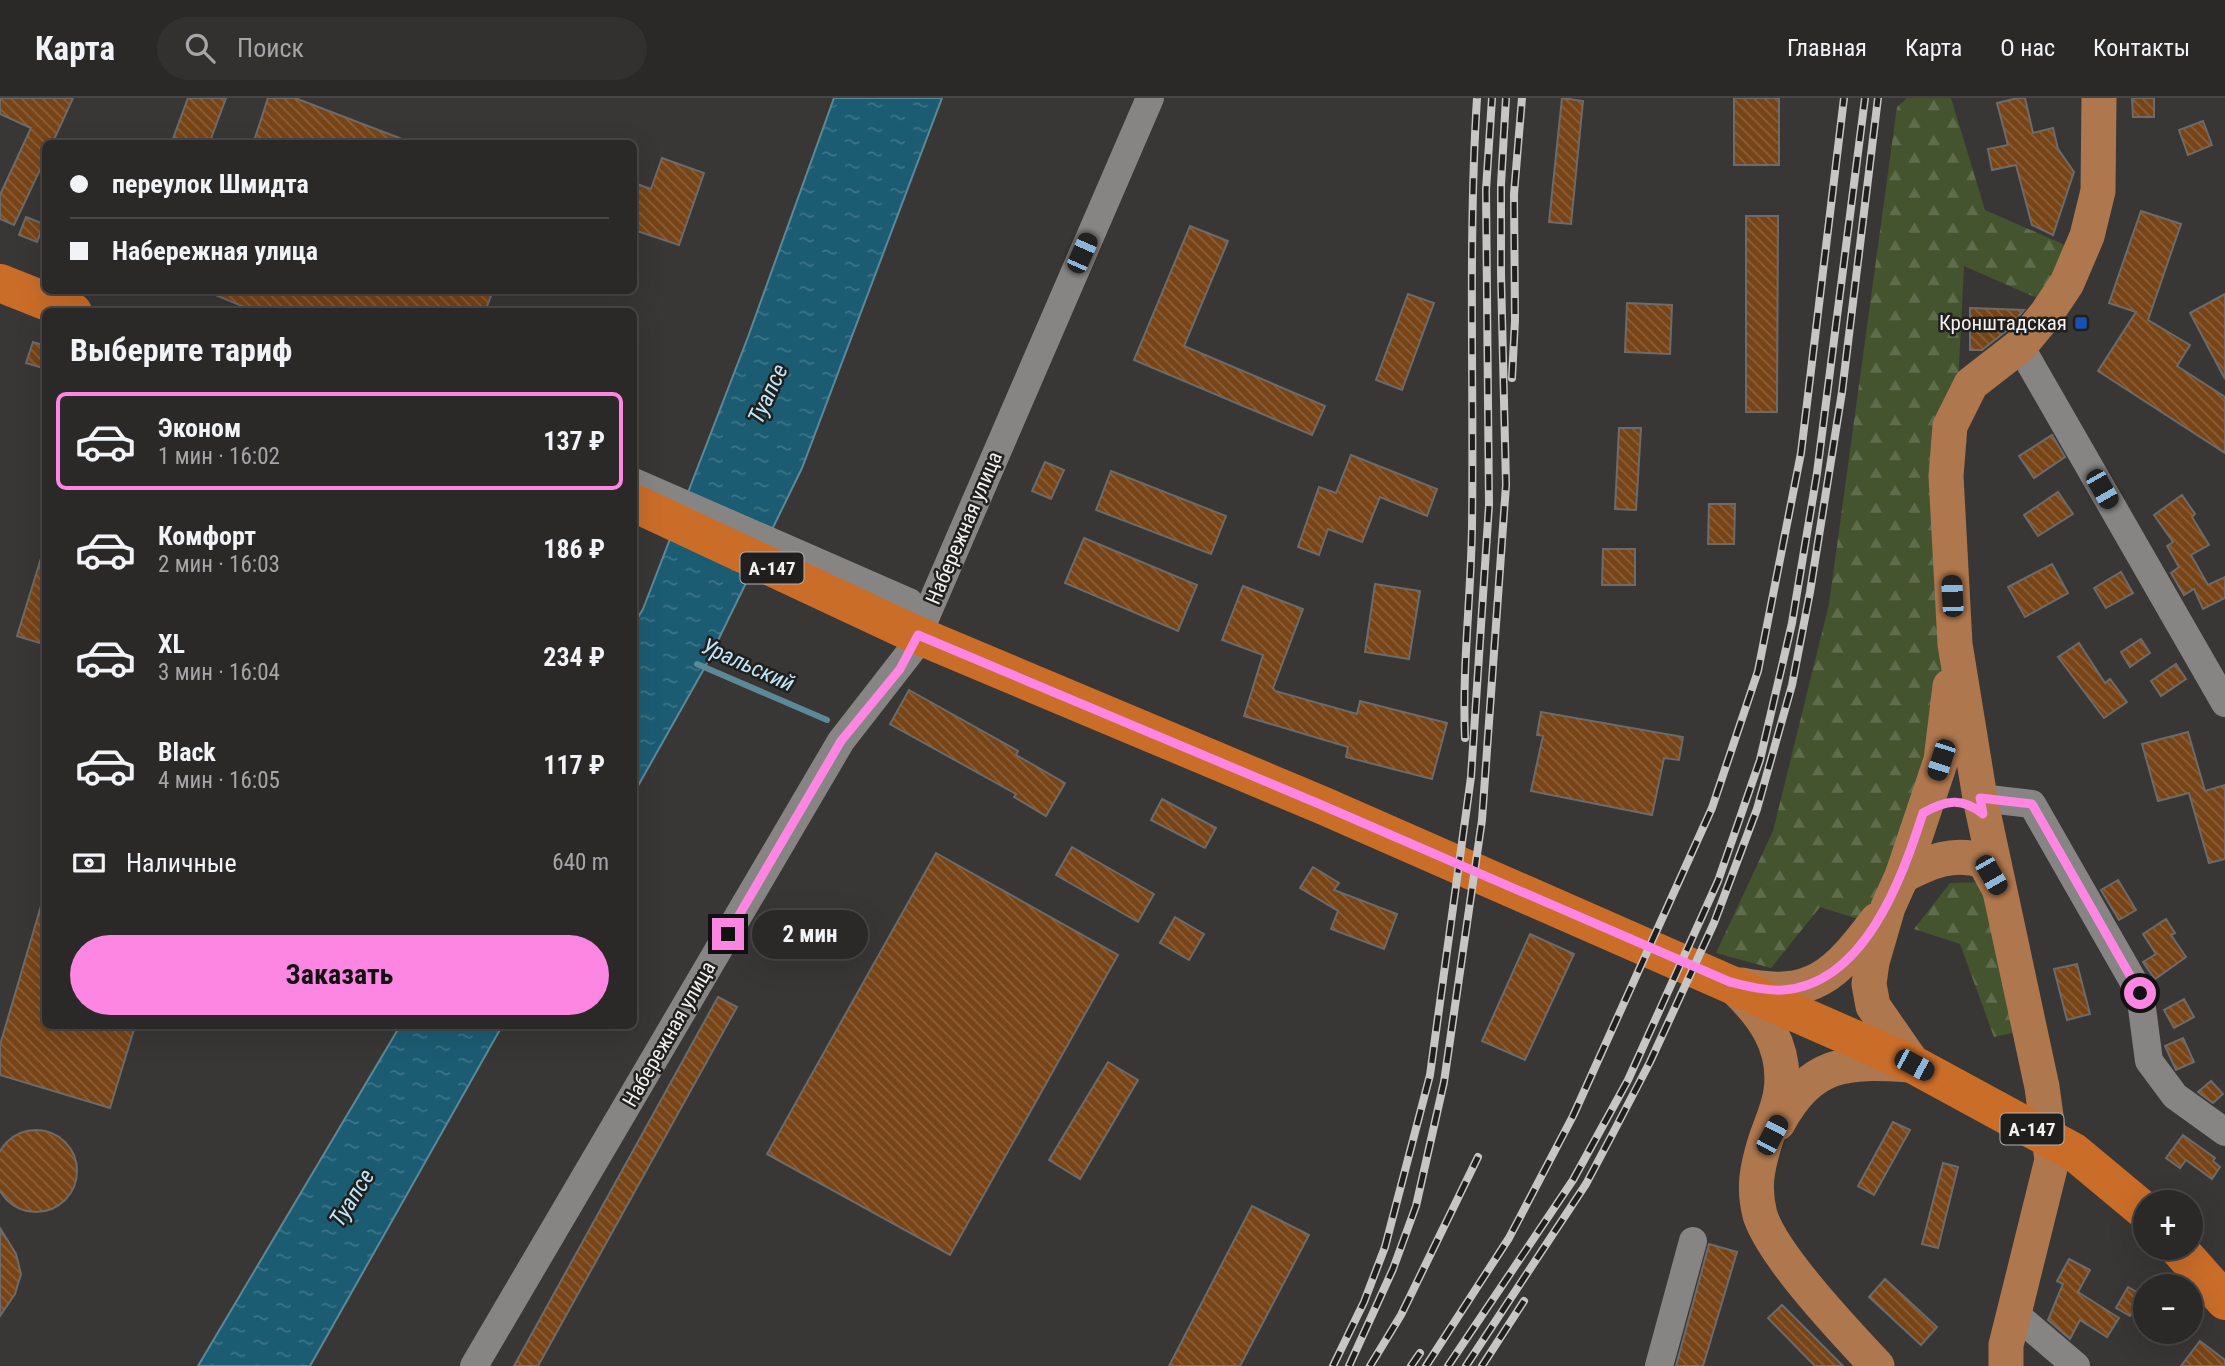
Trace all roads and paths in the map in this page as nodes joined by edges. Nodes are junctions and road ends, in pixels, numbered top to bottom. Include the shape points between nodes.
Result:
1 (1150, 98) edge
2 (2099, 98) edge
3 (0, 283) edge
4 (63, 308) edge
5 (2020, 346) junction
6 (637, 484) edge
7 (637, 504) edge
8 (912, 623) junction
9 (1955, 644) junction
10 (2225, 703) edge
11 (1981, 806) junction
12 (1923, 813) junction
13 (1999, 888) junction
14 (1895, 891) junction
15 (1730, 982) junction
16 (1914, 1065) junction
17 (2225, 1132) edge
18 (1761, 1155) junction
19 (2133, 1201) edge
20 (1693, 1241) dead end
21 (2189, 1260) edge
22 (2225, 1301) edge
23 (2005, 1348) edge
24 (1868, 1356) edge
25 (474, 1366) edge
26 (1659, 1366) edge
27 (2076, 1366) edge

1 - 8 street, Набережная улица
2 - 5 main road via 2098,191 2087,236 2067,283
3 - 4 highway
5 - 9 main road via 1971,384 1950,426 1946,476
5 - 10 street
6 - 8 street
7 - 8 highway, А-147
8 - 15 highway, А-147
8 - 25 street, Набережная улица via 900,669 841,741
9 - 11 main road
9 - 12 main road via 1941,760
11 - 12 main road via 1958,800
11 - 13 main road
11 - 17 street via 2032,804 2140,993 2149,1061 2175,1096
12 - 14 main road
13 - 14 main road via 1984,861 1937,859
13 - 23 main road via 2042,1087 2052,1160
14 - 15 main road, А-147 via 1850,956 1831,974 1785,990
14 - 16 main road, А-147 via 1869,984 1873,1006
15 - 16 highway, А-147
15 - 18 main road, А-147 via 1756,1008 1778,1044 1781,1091
16 - 18 main road, А-147 via 1864,1062 1822,1072 1793,1096
16 - 19 highway, А-147 via 2074,1152
18 - 24 main road, А-147 via 1754,1181 1761,1217 1797,1273
20 - 26 street
21 - 22 highway
23 - 27 street

